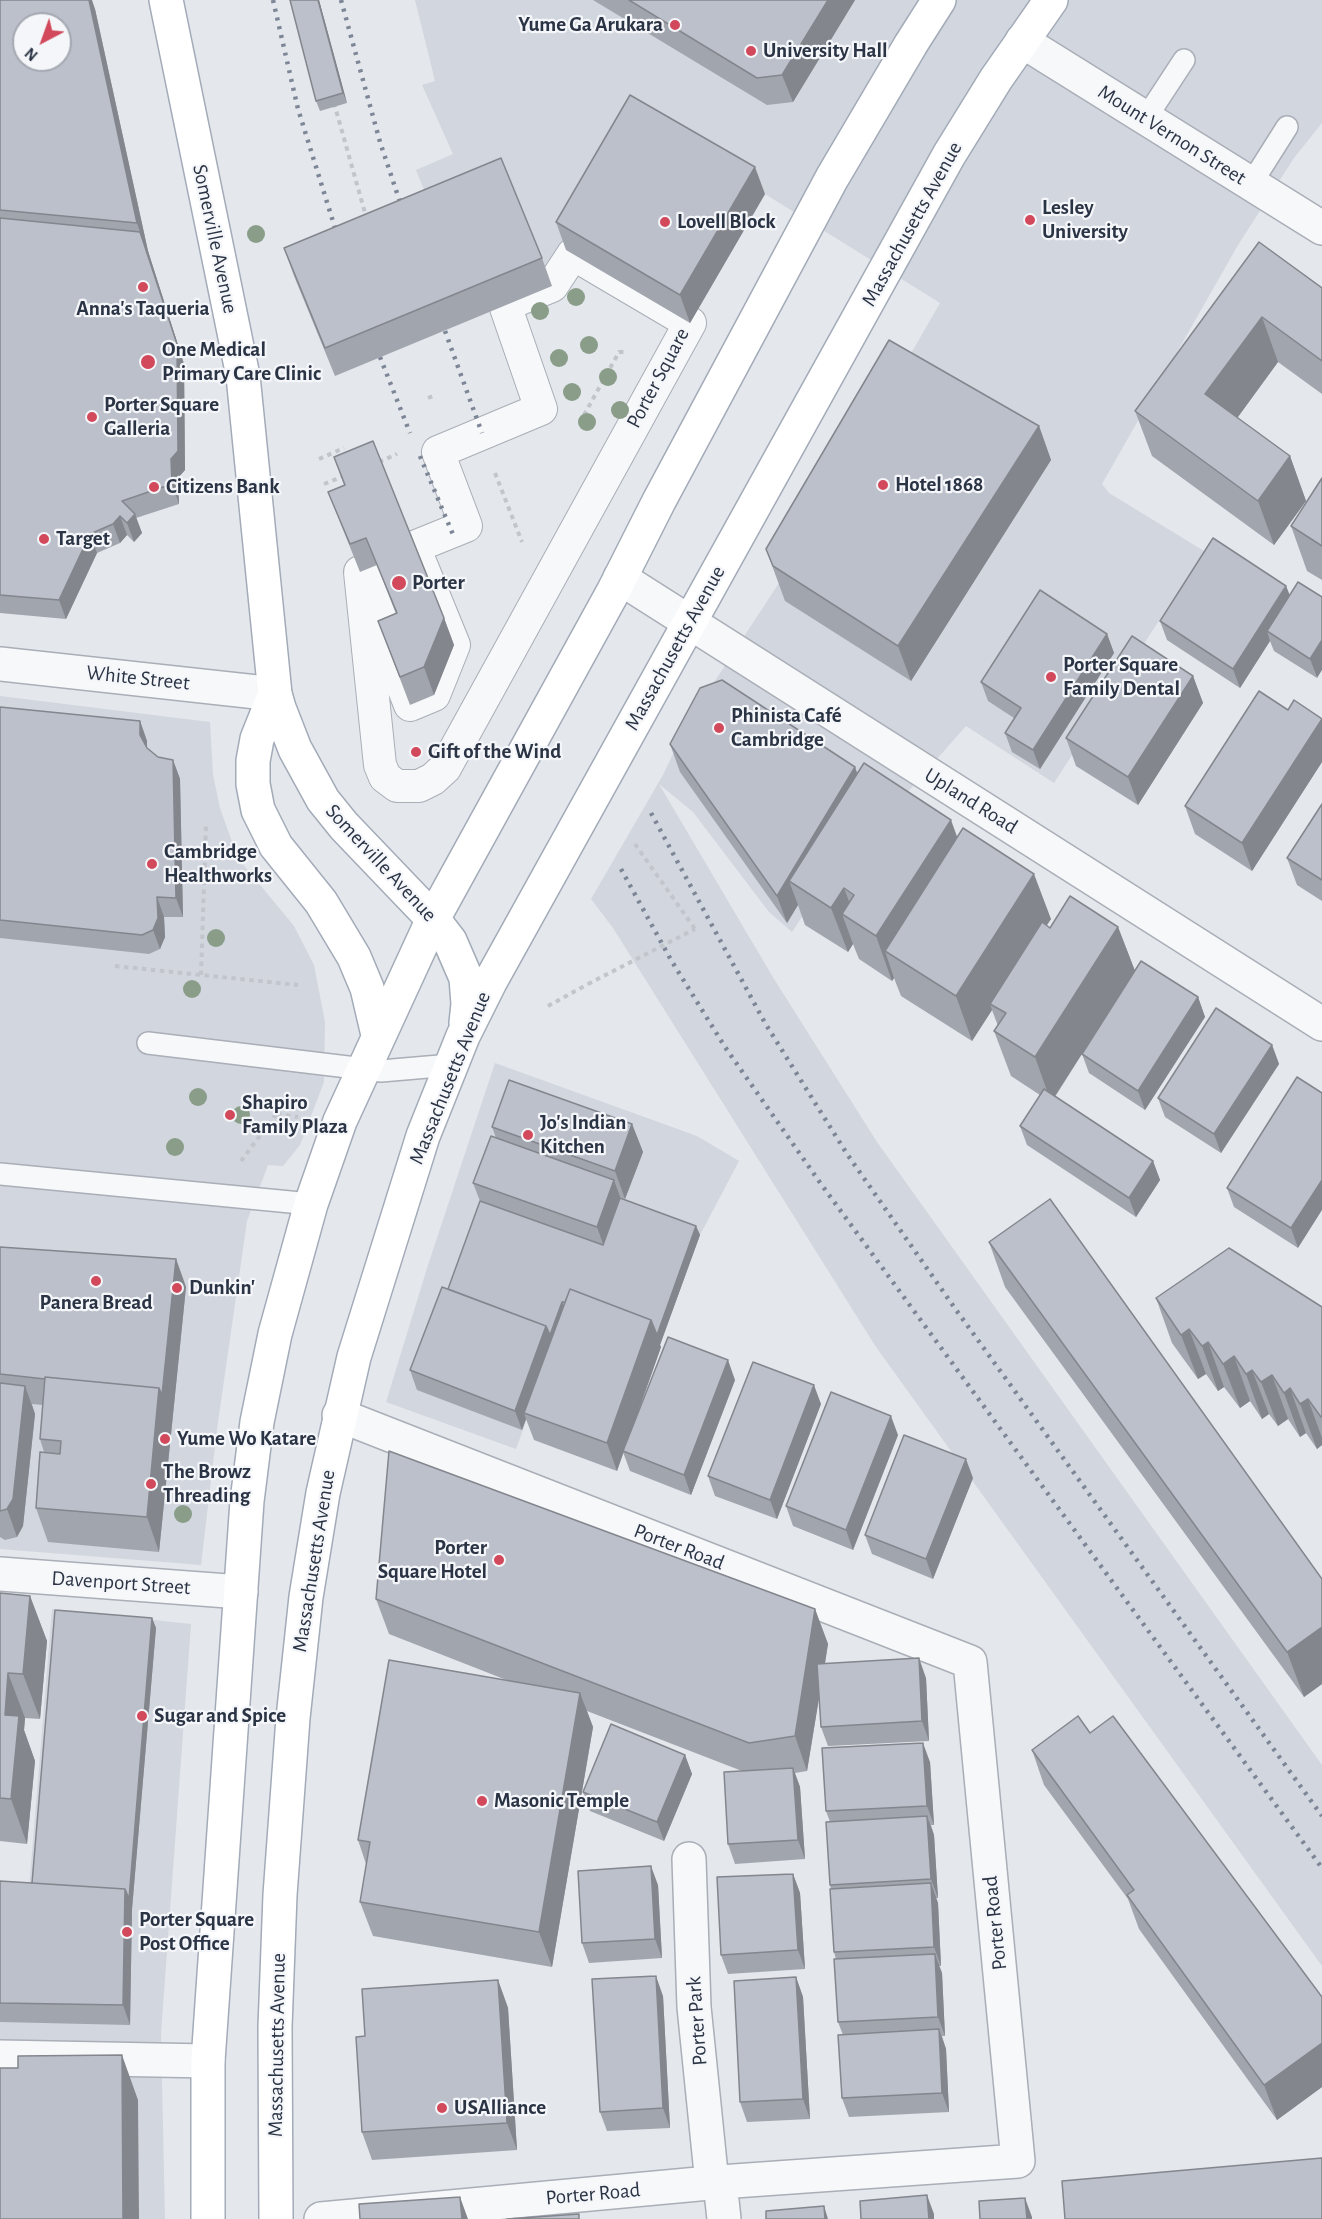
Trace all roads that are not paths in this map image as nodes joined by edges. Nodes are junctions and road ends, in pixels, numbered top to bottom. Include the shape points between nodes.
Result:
1 (166, 0) edge
2 (939, 0) edge
3 (1051, 0) edge
4 (1022, 41) junction
5 (1184, 60) dead end
6 (1146, 118) junction
7 (1287, 127) dead end
8 (1251, 184) junction
9 (1322, 228) edge
10 (360, 572) joint
11 (620, 578) junction
12 (690, 622) junction
13 (0, 664) edge
14 (275, 694) junction
15 (433, 919) junction
16 (1322, 1024) edge
17 (378, 1035) junction
18 (148, 1043) dead end
19 (457, 1051) junction
20 (363, 1069) junction
21 (0, 1174) edge
22 (311, 1204) junction
23 (339, 1415) junction
24 (0, 1574) edge
25 (241, 1592) junction
26 (688, 1858) dead end
27 (0, 2057) edge
28 (208, 2061) junction
29 (716, 2183) junction
30 (208, 2219) edge
31 (276, 2219) edge
32 (321, 2219) edge
33 (724, 2219) edge

1 - 14 main road, Somerville Avenue via 246,397
2 - 11 main road via 832,178
3 - 4 main road, Massachusetts Avenue
4 - 6 street, Mount Vernon Street
4 - 12 main road, Massachusetts Avenue via 950,155
5 - 6 lane
6 - 8 street, Mount Vernon Street
7 - 8 lane
8 - 9 street, Mount Vernon Street
10 - 10 street, Porter Square via 380,765 385,777 397,786 419,786 445,768 690,323 573,254 552,286 506,305 541,409 438,452 466,526 414,547 454,645 434,695 410,705 388,649 407,641 376,565
11 - 12 street, Upland Road
11 - 15 main road
12 - 16 street, Upland Road
12 - 19 main road, Massachusetts Avenue via 490,982
13 - 14 street, White Street
14 - 15 main road, Somerville Avenue via 295,749 323,800
14 - 17 main road, Somerville Avenue via 257,739 253,761 258,810 276,846 321,902 354,957 367,988
15 - 17 main road
15 - 19 main road, Somerville Avenue via 454,947 466,978 468,1004
17 - 20 main road
18 - 20 lane
19 - 20 lane via 398,1071
19 - 23 main road, Massachusetts Avenue via 393,1226
20 - 22 main road
21 - 22 lane
22 - 25 main road via 275,1334 257,1422
23 - 29 street, Porter Road via 970,1662 1018,2161
23 - 31 main road, Massachusetts Avenue via 306,1597 286,1807 275,2027
24 - 25 street, Davenport Street
25 - 28 main road
26 - 29 street, Porter Park via 694,2007
27 - 28 street
28 - 30 main road
29 - 32 street, Porter Road
29 - 33 street, Porter Park

